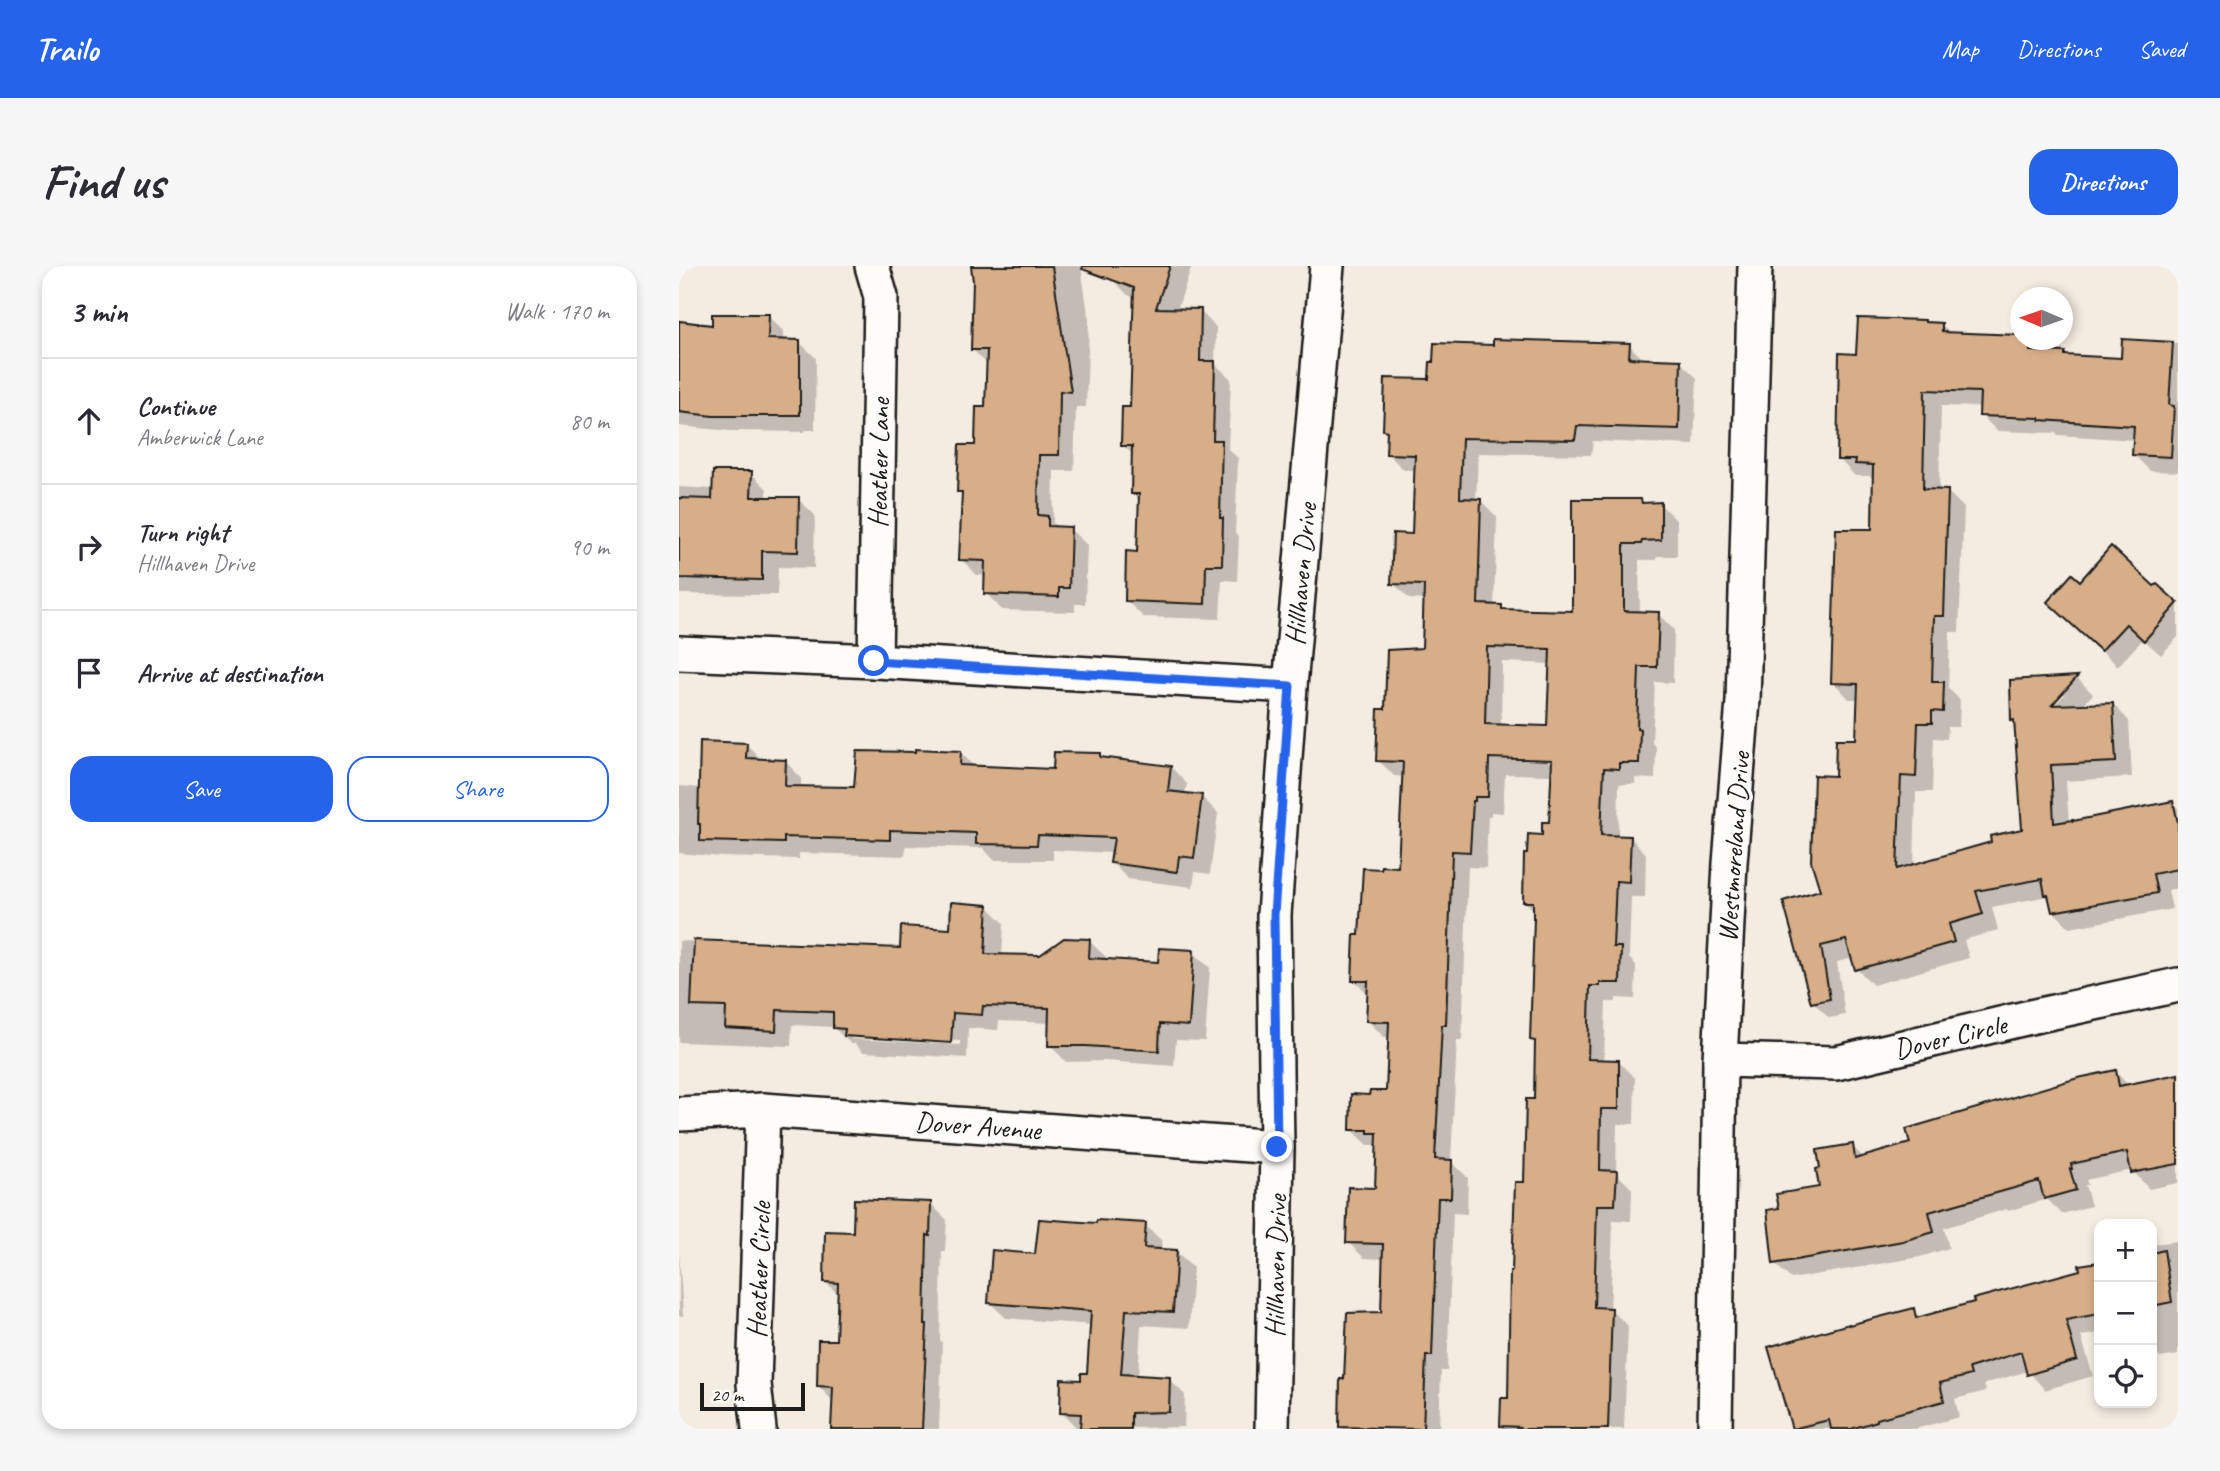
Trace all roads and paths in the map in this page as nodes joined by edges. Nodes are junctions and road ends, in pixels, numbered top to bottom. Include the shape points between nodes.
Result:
1 (871, 266) edge
2 (1327, 266) edge
3 (1755, 266) edge
4 (679, 653) edge
5 (874, 661) junction
6 (1290, 686) junction
7 (2178, 985) edge
8 (1720, 1060) junction
9 (762, 1110) junction
10 (679, 1114) edge
11 (1277, 1147) junction
12 (759, 1429) edge
13 (1272, 1429) edge
14 (1715, 1429) edge

1 - 5 street, Heather Lane via 881,297
2 - 6 street, Hillhaven Drive
3 - 8 street, Westmoreland Drive via 1743,701
4 - 5 street
5 - 6 street
6 - 11 street, Hillhaven Drive via 1274,915
7 - 8 street, Dover Circle via 1836,1063
8 - 14 street, Westmoreland Drive
9 - 10 street, Dover Avenue
9 - 11 street, Dover Avenue
9 - 12 street, Heather Circle via 754,1384
11 - 13 street, Hillhaven Drive

